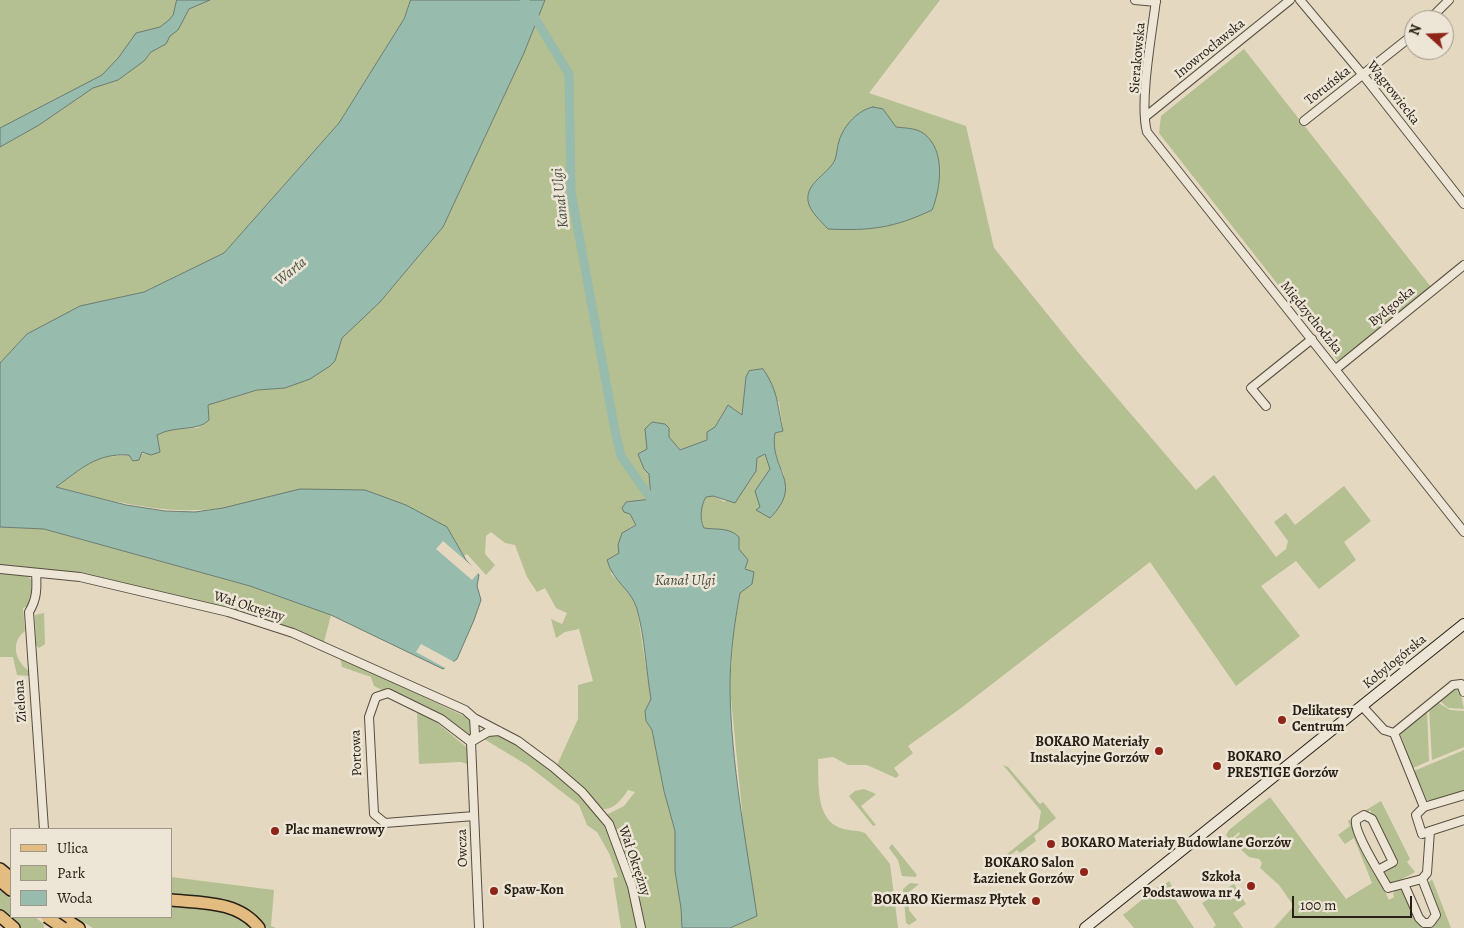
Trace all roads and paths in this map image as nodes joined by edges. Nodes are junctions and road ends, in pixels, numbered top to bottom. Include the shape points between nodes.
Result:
1 (1135, 0) edge
2 (1290, 0) edge
3 (1300, 0) edge
4 (1449, 0) edge
5 (1156, 1) edge
6 (1440, 10) edge
7 (1404, 42) edge
8 (1363, 75) junction
9 (1145, 116) junction
10 (1304, 121) dead end
11 (1464, 204) edge
12 (1464, 264) edge
13 (1312, 339) junction
14 (1336, 369) junction
15 (1266, 406) dead end
16 (1464, 532) edge
17 (0, 569) edge
18 (36, 573) junction
19 (1464, 624) edge
20 (1464, 692) edge
21 (1362, 706) junction
22 (474, 718) junction
23 (499, 731) junction
24 (1394, 732) junction
25 (471, 742) junction
26 (1464, 795) edge
27 (1424, 807) junction
28 (474, 816) junction
29 (1464, 820) edge
30 (44, 828) edge
31 (1430, 831) junction
32 (1378, 870) junction
33 (4, 875) edge
34 (1422, 879) junction
35 (1404, 884) junction
36 (10, 888) edge
37 (172, 900) edge
38 (0, 916) edge
39 (48, 918) edge
40 (64, 918) edge
41 (14, 928) edge
42 (63, 928) edge
43 (79, 928) edge
44 (259, 928) edge
45 (479, 928) edge
46 (641, 928) edge
47 (1085, 928) edge

1 - 5 street, Sierakowska
2 - 9 street, Inowrocławska
3 - 8 street, Wągrowiecka
4 - 6 street
5 - 9 street, Sierakowska
7 - 8 street, Toruńska
8 - 10 street, Toruńska
8 - 11 street, Wągrowiecka
9 - 13 street, Międzychodzka via 1147,132
12 - 14 street, Bydgoska
13 - 14 street, Międzychodzka
13 - 15 street via 1251,388
14 - 16 street, Międzychodzka
17 - 18 street, Wał Okrężny
18 - 22 street, Wał Okrężny via 80,577 124,587 293,633 459,707
18 - 30 street, Zielona via 35,604 29,612
19 - 21 street, Kobylogórska
20 - 24 street via 1461,684 1452,684
21 - 24 street via 1384,730
21 - 47 street, Kobylogórska
22 - 23 street, Wał Okrężny
22 - 25 street via 475,735
23 - 25 street via 488,732
23 - 46 street, Wał Okrężny via 553,767 582,792 609,824 632,886
24 - 27 street
25 - 28 street, Owcza
25 - 28 street, Portowa via 441,719 388,693 376,697 368,717 374,814 385,823
26 - 27 street
27 - 31 street via 1416,815 1422,834
28 - 45 street, Owcza
29 - 31 street
31 - 34 street via 1427,873
32 - 32 street via 1393,862 1372,820 1359,816 1356,828
32 - 35 street via 1388,888
33 - 36 main road
34 - 35 street
34 - 35 street via 1436,915 1430,923 1419,918
37 - 44 main road via 233,909 249,916
38 - 41 main road
39 - 42 main road, bridge
40 - 43 main road

